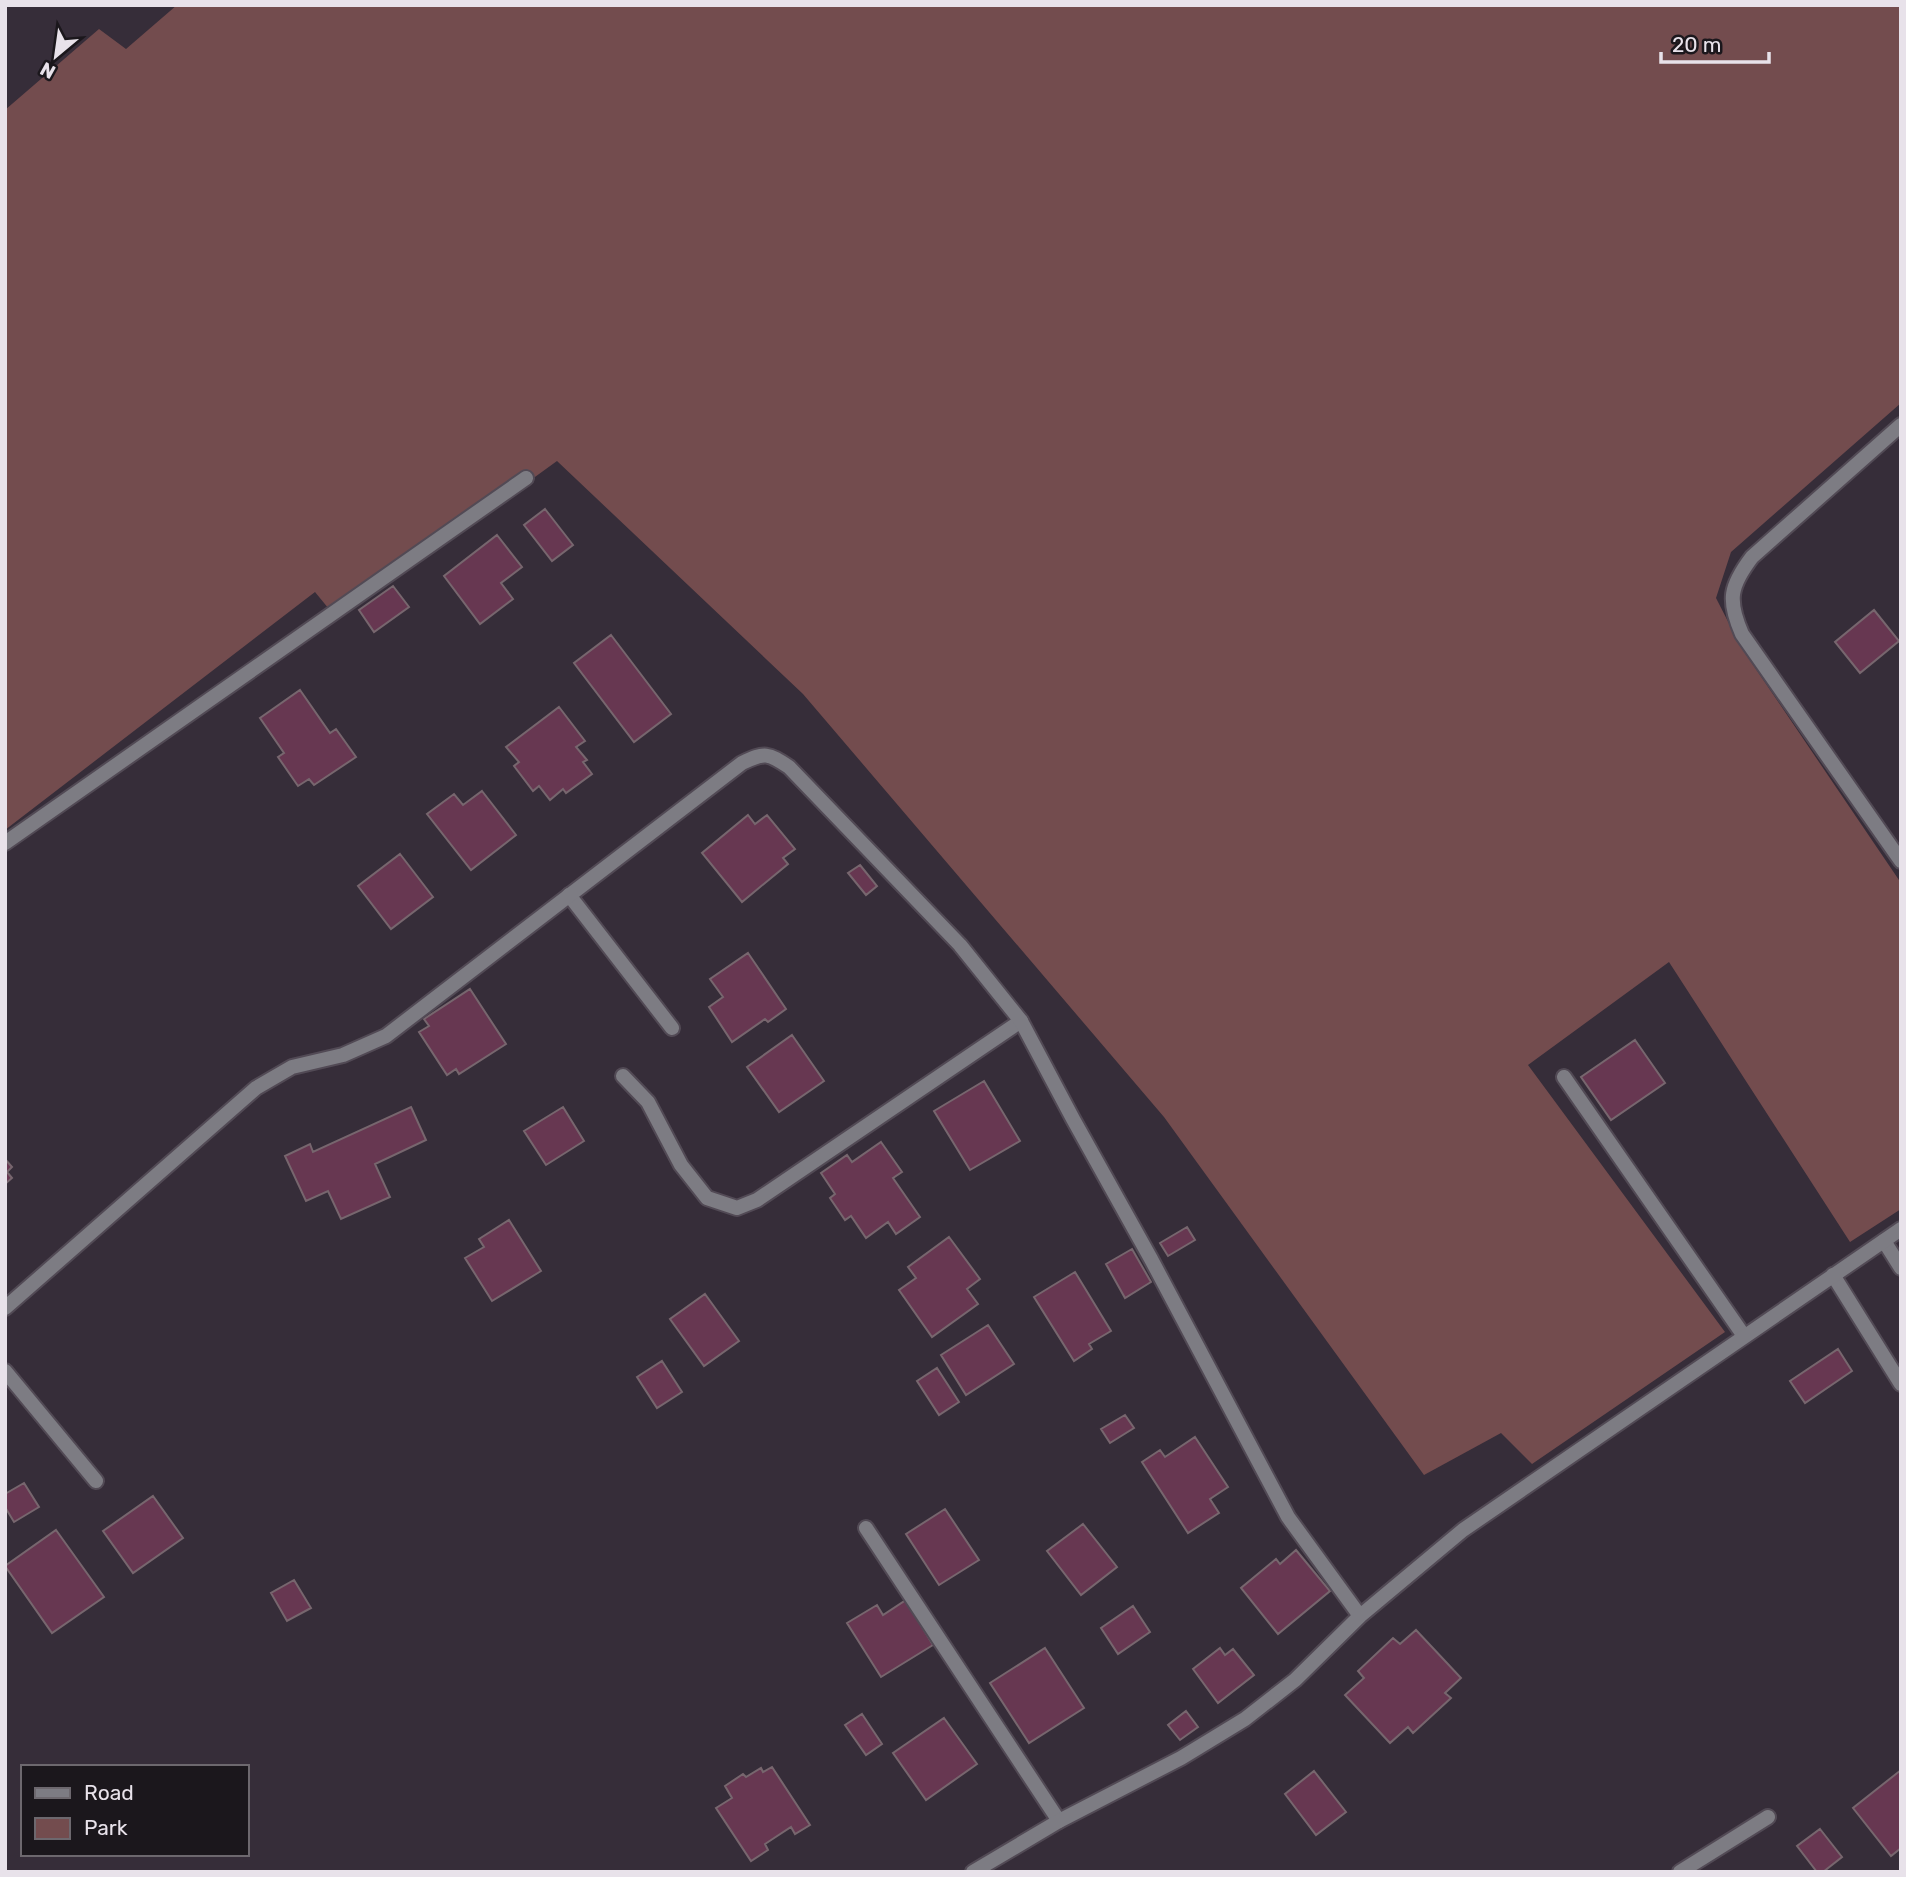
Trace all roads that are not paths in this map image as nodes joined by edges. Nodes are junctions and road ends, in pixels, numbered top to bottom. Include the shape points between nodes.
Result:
1 (1901, 425) edge
2 (526, 478) dead end
3 (5, 843) edge
4 (1898, 851) edge
5 (569, 895) junction
6 (1021, 1021) junction
7 (672, 1028) dead end
8 (623, 1076) dead end
9 (1564, 1077) dead end
10 (1901, 1229) edge
11 (1884, 1241) junction
12 (1901, 1268) edge
13 (1833, 1275) junction
14 (5, 1308) edge
15 (1744, 1336) junction
16 (5, 1371) edge
17 (1901, 1384) edge
18 (96, 1481) dead end
19 (866, 1528) dead end
20 (1360, 1616) junction
21 (1768, 1817) dead end
22 (1059, 1821) junction
23 (973, 1872) edge
24 (1680, 1872) edge

1 - 4 street via 1752,556 1734,590 1732,614
2 - 3 street
5 - 6 street via 742,763 761,754 774,757 789,767 960,945
5 - 7 street
5 - 14 street via 386,1036 343,1055 292,1067 256,1088
6 - 8 street via 757,1200 737,1208 707,1198 681,1166 648,1102
6 - 20 street via 1288,1517
9 - 15 street
10 - 11 street
11 - 12 street
11 - 13 street
13 - 15 street
13 - 17 street
15 - 20 street via 1463,1530
16 - 18 street
19 - 22 street
20 - 22 street via 1295,1680 1245,1719
21 - 24 street
22 - 23 street

